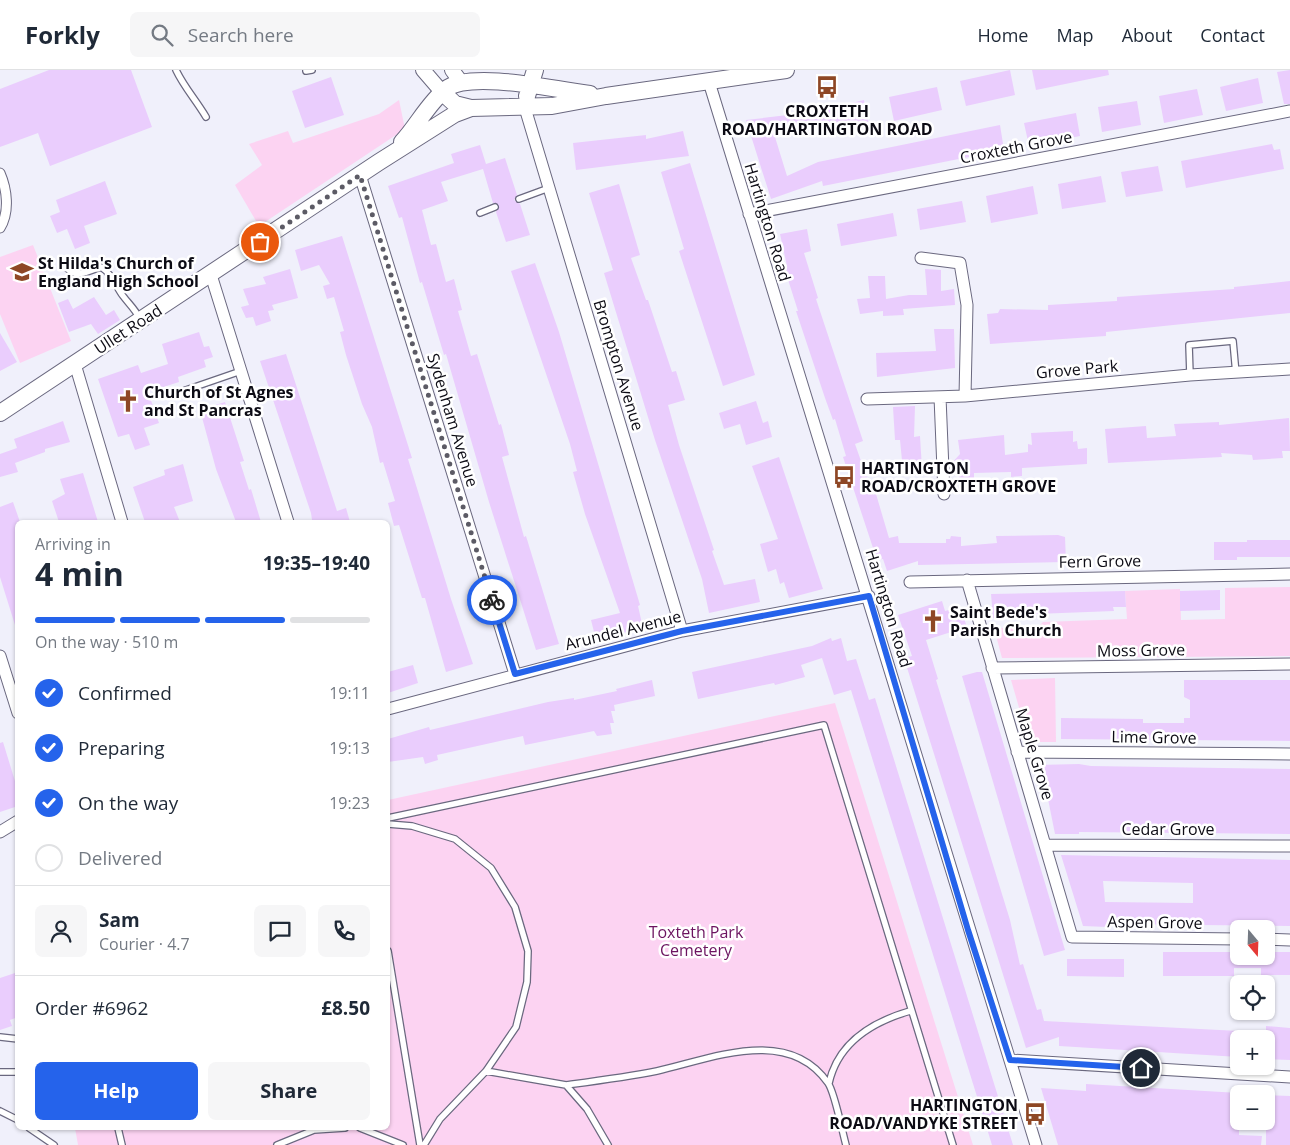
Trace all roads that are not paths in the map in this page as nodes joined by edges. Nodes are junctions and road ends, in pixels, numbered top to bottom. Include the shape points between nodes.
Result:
1 (176, 70) edge
2 (423, 70) edge
3 (535, 70) edge
4 (786, 70) edge
5 (457, 76) edge
6 (709, 82) junction
7 (529, 86) junction
8 (442, 92) junction
9 (606, 96) junction
10 (471, 108) junction
11 (525, 108) junction
12 (1290, 111) edge
13 (206, 117) dead end
14 (379, 162) junction
15 (0, 172) edge
16 (360, 175) junction
17 (549, 188) junction
18 (518, 199) dead end
19 (495, 207) dead end
20 (480, 213) dead end
21 (748, 214) junction
22 (0, 228) edge
23 (921, 258) dead end
24 (67, 268) dead end
25 (211, 274) junction
26 (141, 321) junction
27 (75, 364) junction
28 (1290, 369) edge
29 (241, 371) junction
30 (1236, 374) junction
31 (1190, 375) junction
32 (183, 391) dead end
33 (965, 396) junction
34 (940, 397) junction
35 (867, 399) dead end
36 (0, 413) edge
37 (944, 494) dead end
38 (121, 520) edge
39 (287, 520) edge
40 (1290, 574) edge
41 (967, 580) junction
42 (910, 582) dead end
43 (869, 596) junction
44 (682, 631) junction
45 (0, 656) edge
46 (1290, 664) edge
47 (992, 668) junction
48 (515, 674) junction
49 (15, 703) edge
50 (390, 708) edge
51 (1017, 752) junction
52 (1290, 754) edge
53 (390, 818) edge
54 (15, 823) edge
55 (390, 824) edge
56 (0, 832) edge
57 (1046, 844) junction
58 (1290, 846) edge
59 (1072, 937) joint
60 (1230, 939) edge
61 (1275, 939) edge
62 (1290, 940) edge
63 (390, 962) edge
64 (910, 1011) junction
65 (0, 1037) edge
66 (15, 1040) edge
67 (1010, 1060) junction
68 (0, 1072) edge
69 (15, 1072) edge
70 (486, 1072) junction
71 (1290, 1077) edge
72 (829, 1083) junction
73 (566, 1085) junction
74 (0, 1111) edge
75 (15, 1118) edge
76 (33, 1130) edge
77 (41, 1130) edge
78 (118, 1130) edge
79 (314, 1130) edge
80 (365, 1130) edge
81 (40, 1134) junction
82 (54, 1145) edge
83 (122, 1145) edge
84 (277, 1145) edge
85 (404, 1145) edge
86 (422, 1145) edge
87 (608, 1145) edge
88 (846, 1145) edge
89 (953, 1145) edge
90 (1036, 1145) edge

1 - 13 lane via 183,86 193,95
2 - 8 street
3 - 7 main road
4 - 6 main road
5 - 7 main road
5 - 8 main road, Ullet Road
6 - 9 main road
6 - 21 street, Hartington Road
7 - 9 main road
7 - 11 main road
8 - 10 main road via 455,104
8 - 14 main road, Ullet Road via 415,128
9 - 11 main road
10 - 11 main road
10 - 14 main road, Ullet Road via 455,114
11 - 17 street, Brompton Avenue
12 - 21 street, Croxteth Grove
14 - 16 main road, Ullet Road
15 - 22 street via 6,200
16 - 25 main road, Ullet Road
16 - 48 street, Sydenham Avenue
17 - 18 lane
17 - 44 street, Brompton Avenue
19 - 20 lane
21 - 43 street, Hartington Road
23 - 33 street via 960,263 967,305
24 - 26 lane via 71,273 80,274 101,267 110,274
25 - 26 main road, Ullet Road
25 - 29 street
26 - 27 main road, Ullet Road
27 - 36 main road, Ullet Road
27 - 38 street
28 - 30 street, Grove Park
29 - 32 lane
29 - 39 street
30 - 31 street, Grove Park
30 - 31 lane via 1233,341 1190,345
31 - 33 street, Grove Park
33 - 34 street, Grove Park
34 - 35 street, Grove Park
34 - 37 street
40 - 41 street, Fern Grove
41 - 42 street, Fern Grove
41 - 47 street, Maple Grove
43 - 44 street, Arundel Avenue
43 - 67 street, Hartington Road
44 - 48 street, Arundel Avenue
45 - 49 street
46 - 47 street, Moss Grove
47 - 51 street, Maple Grove
48 - 50 street, Arundel Avenue
51 - 52 street, Lime Grove
51 - 57 street, Maple Grove
53 - 64 lane via 824,725
54 - 56 street
55 - 70 lane via 412,826 455,839 491,868 515,907 528,951 527,982 516,1027
57 - 58 street, Cedar Grove
57 - 59 street, Maple Grove
59 - 60 street, Aspen Grove
61 - 62 street
63 - 86 lane
64 - 72 lane via 888,1018 862,1033 845,1048 832,1070
64 - 89 lane
65 - 66 lane
67 - 71 street
67 - 90 street, Hartington Road
68 - 69 lane
70 - 73 lane
70 - 86 lane via 440,1120
72 - 73 lane via 808,1063 775,1050 741,1050 656,1071
72 - 88 lane
73 - 87 lane via 587,1109
74 - 75 lane
76 - 81 lane
77 - 81 lane
78 - 83 lane
79 - 84 lane
80 - 85 lane
81 - 82 lane

